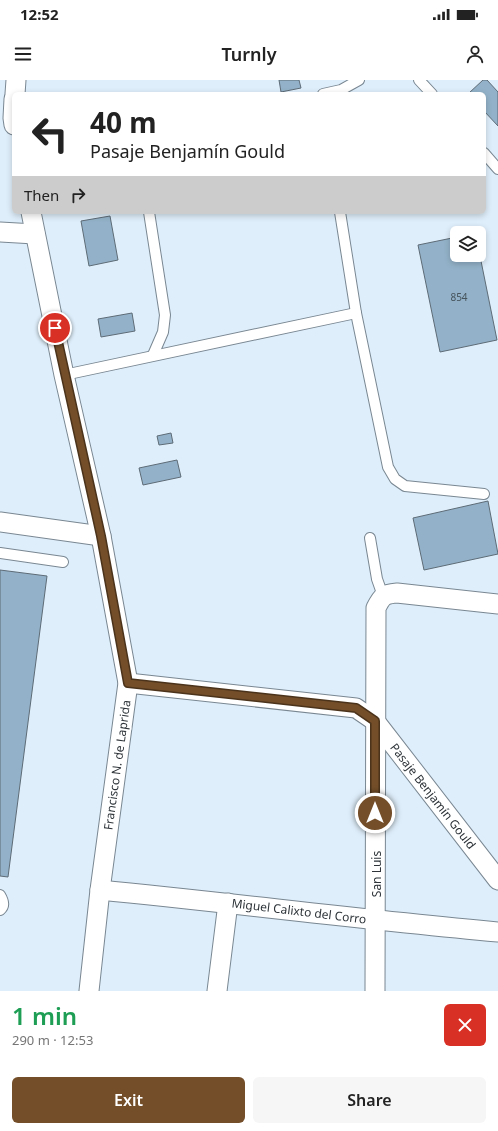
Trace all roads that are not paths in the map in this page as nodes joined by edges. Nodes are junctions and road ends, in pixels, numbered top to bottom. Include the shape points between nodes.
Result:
1 (16, 80) edge
2 (359, 80) edge
3 (419, 80) edge
4 (15, 92) edge
5 (339, 92) edge
6 (430, 92) edge
7 (486, 155) edge
8 (498, 169) edge
9 (31, 214) edge
10 (149, 214) edge
11 (340, 214) edge
12 (0, 232) edge
13 (35, 234) junction
14 (356, 313) junction
15 (153, 356) junction
16 (64, 375) junction
17 (484, 494) dead end
18 (0, 522) edge
19 (101, 536) junction
20 (370, 538) dead end
21 (0, 553) edge
22 (63, 562) dead end
23 (385, 595) junction
24 (498, 604) edge
25 (128, 683) junction
26 (375, 721) junction
27 (498, 880) edge
28 (100, 890) junction
29 (0, 895) edge
30 (228, 903) junction
31 (0, 910) edge
32 (376, 921) junction
33 (498, 932) edge
34 (89, 991) edge
35 (217, 991) edge
36 (375, 991) edge

1 - 4 street
2 - 5 lane
3 - 6 lane
7 - 8 lane
9 - 13 street, Francisco N. de Laprida
10 - 15 lane via 165,314 163,332
11 - 14 lane
12 - 13 street
13 - 16 street, Francisco N. de Laprida
14 - 15 lane
14 - 17 lane via 388,467 395,479 405,486
15 - 16 lane
16 - 19 street, Francisco N. de Laprida
18 - 19 street
19 - 25 street, Francisco N. de Laprida
20 - 23 lane via 377,579
21 - 22 lane
23 - 24 street via 398,593
23 - 26 street, San Luis via 380,598 376,608
25 - 26 street, Pasaje Benjamín Gould via 356,708
25 - 28 street, Francisco N. de Laprida
26 - 27 street, Pasaje Benjamín Gould
26 - 32 street, San Luis
28 - 30 street, Miguel Calixto del Corro
28 - 34 street, Francisco N. de Laprida
29 - 31 lane via 3,901
30 - 32 street, Miguel Calixto del Corro
30 - 35 street
32 - 33 street, Miguel Calixto del Corro
32 - 36 street, San Luis

